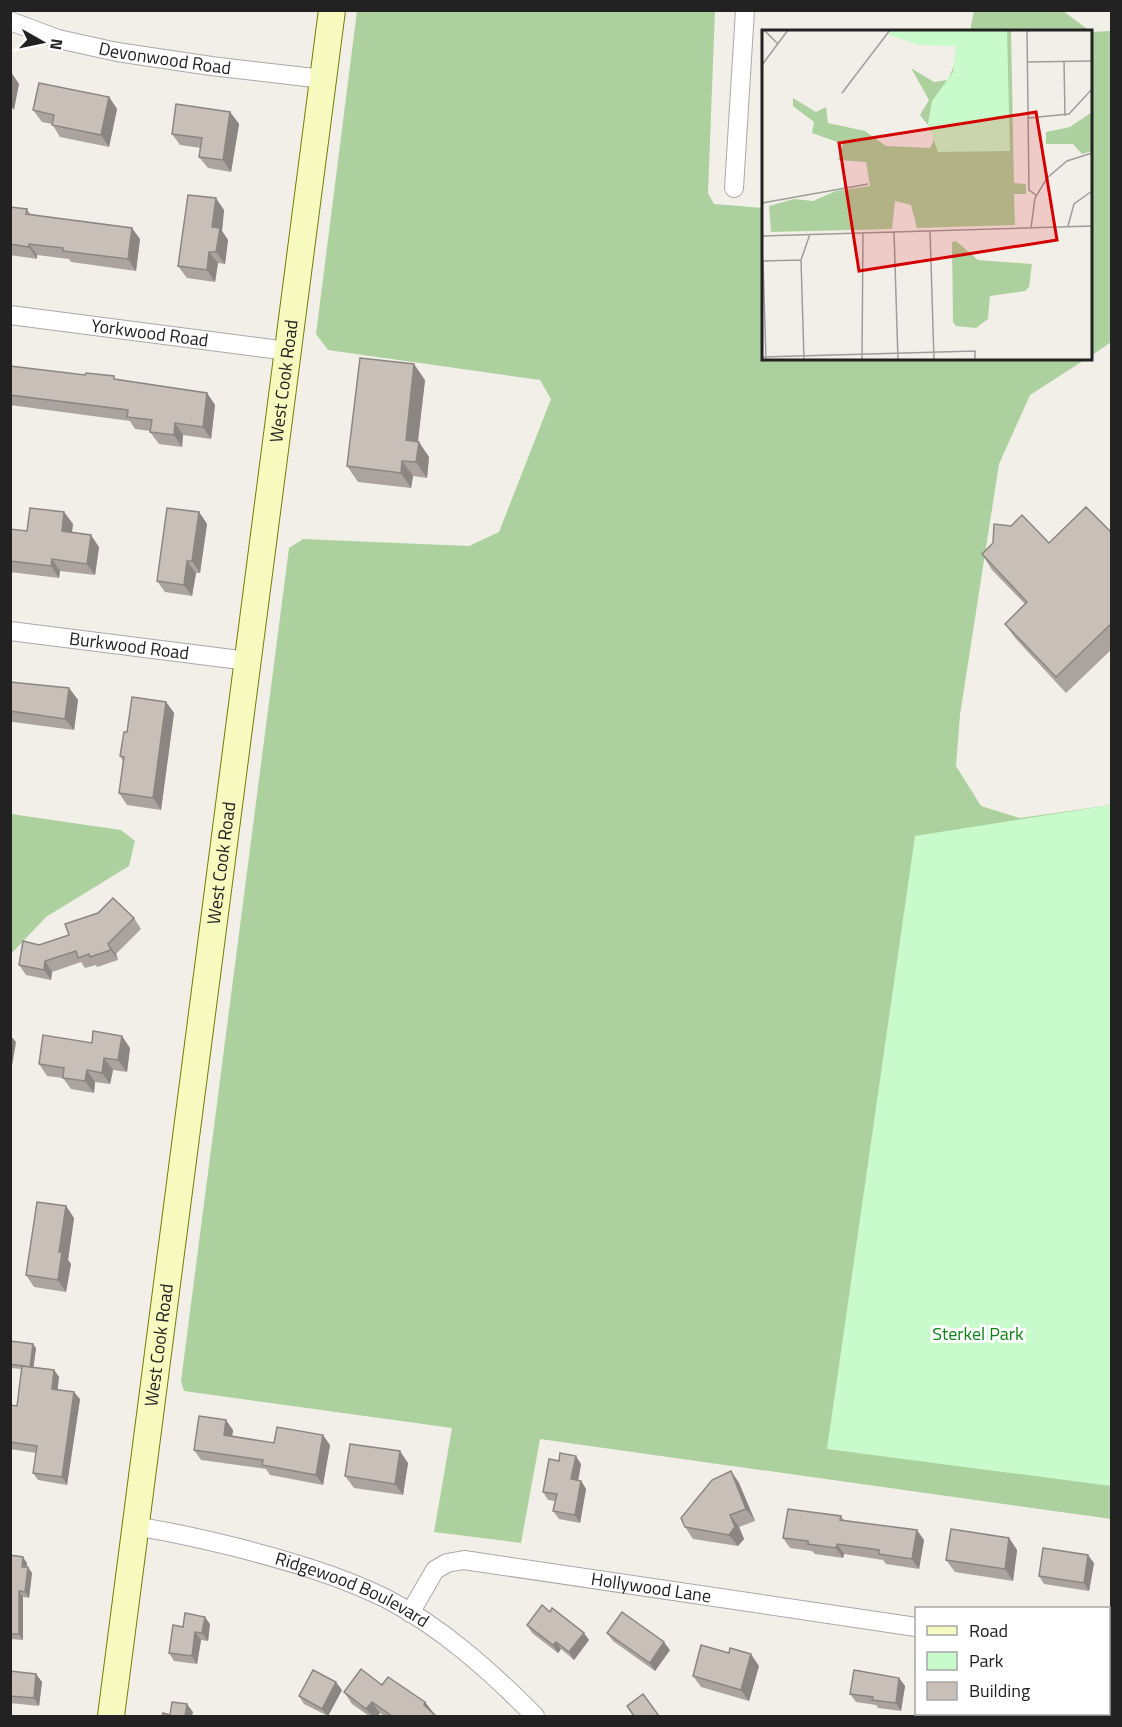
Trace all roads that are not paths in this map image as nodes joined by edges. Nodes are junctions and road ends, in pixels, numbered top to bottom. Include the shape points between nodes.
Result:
1 (332, 10) edge
2 (745, 10) edge
3 (10, 21) edge
4 (323, 79) junction
5 (734, 188) dead end
6 (10, 315) edge
7 (288, 351) junction
8 (10, 631) edge
9 (248, 661) junction
10 (137, 1527) junction
11 (410, 1612) junction
12 (915, 1627) edge
13 (111, 1716) edge
14 (535, 1716) edge

1 - 4 main road, West Cook Road
2 - 5 street
3 - 4 street, Devonwood Road via 58,39 117,52
4 - 7 main road, West Cook Road
6 - 7 street, Yorkwood Road
7 - 9 main road, West Cook Road
8 - 9 street, Burkwood Road
9 - 10 main road, West Cook Road
10 - 11 street, Ridgewood Boulevard via 268,1556 359,1587
10 - 13 main road, West Cook Road
11 - 12 street, Hollywood Lane via 435,1570 464,1560
11 - 14 street, Ridgewood Boulevard via 492,1674

